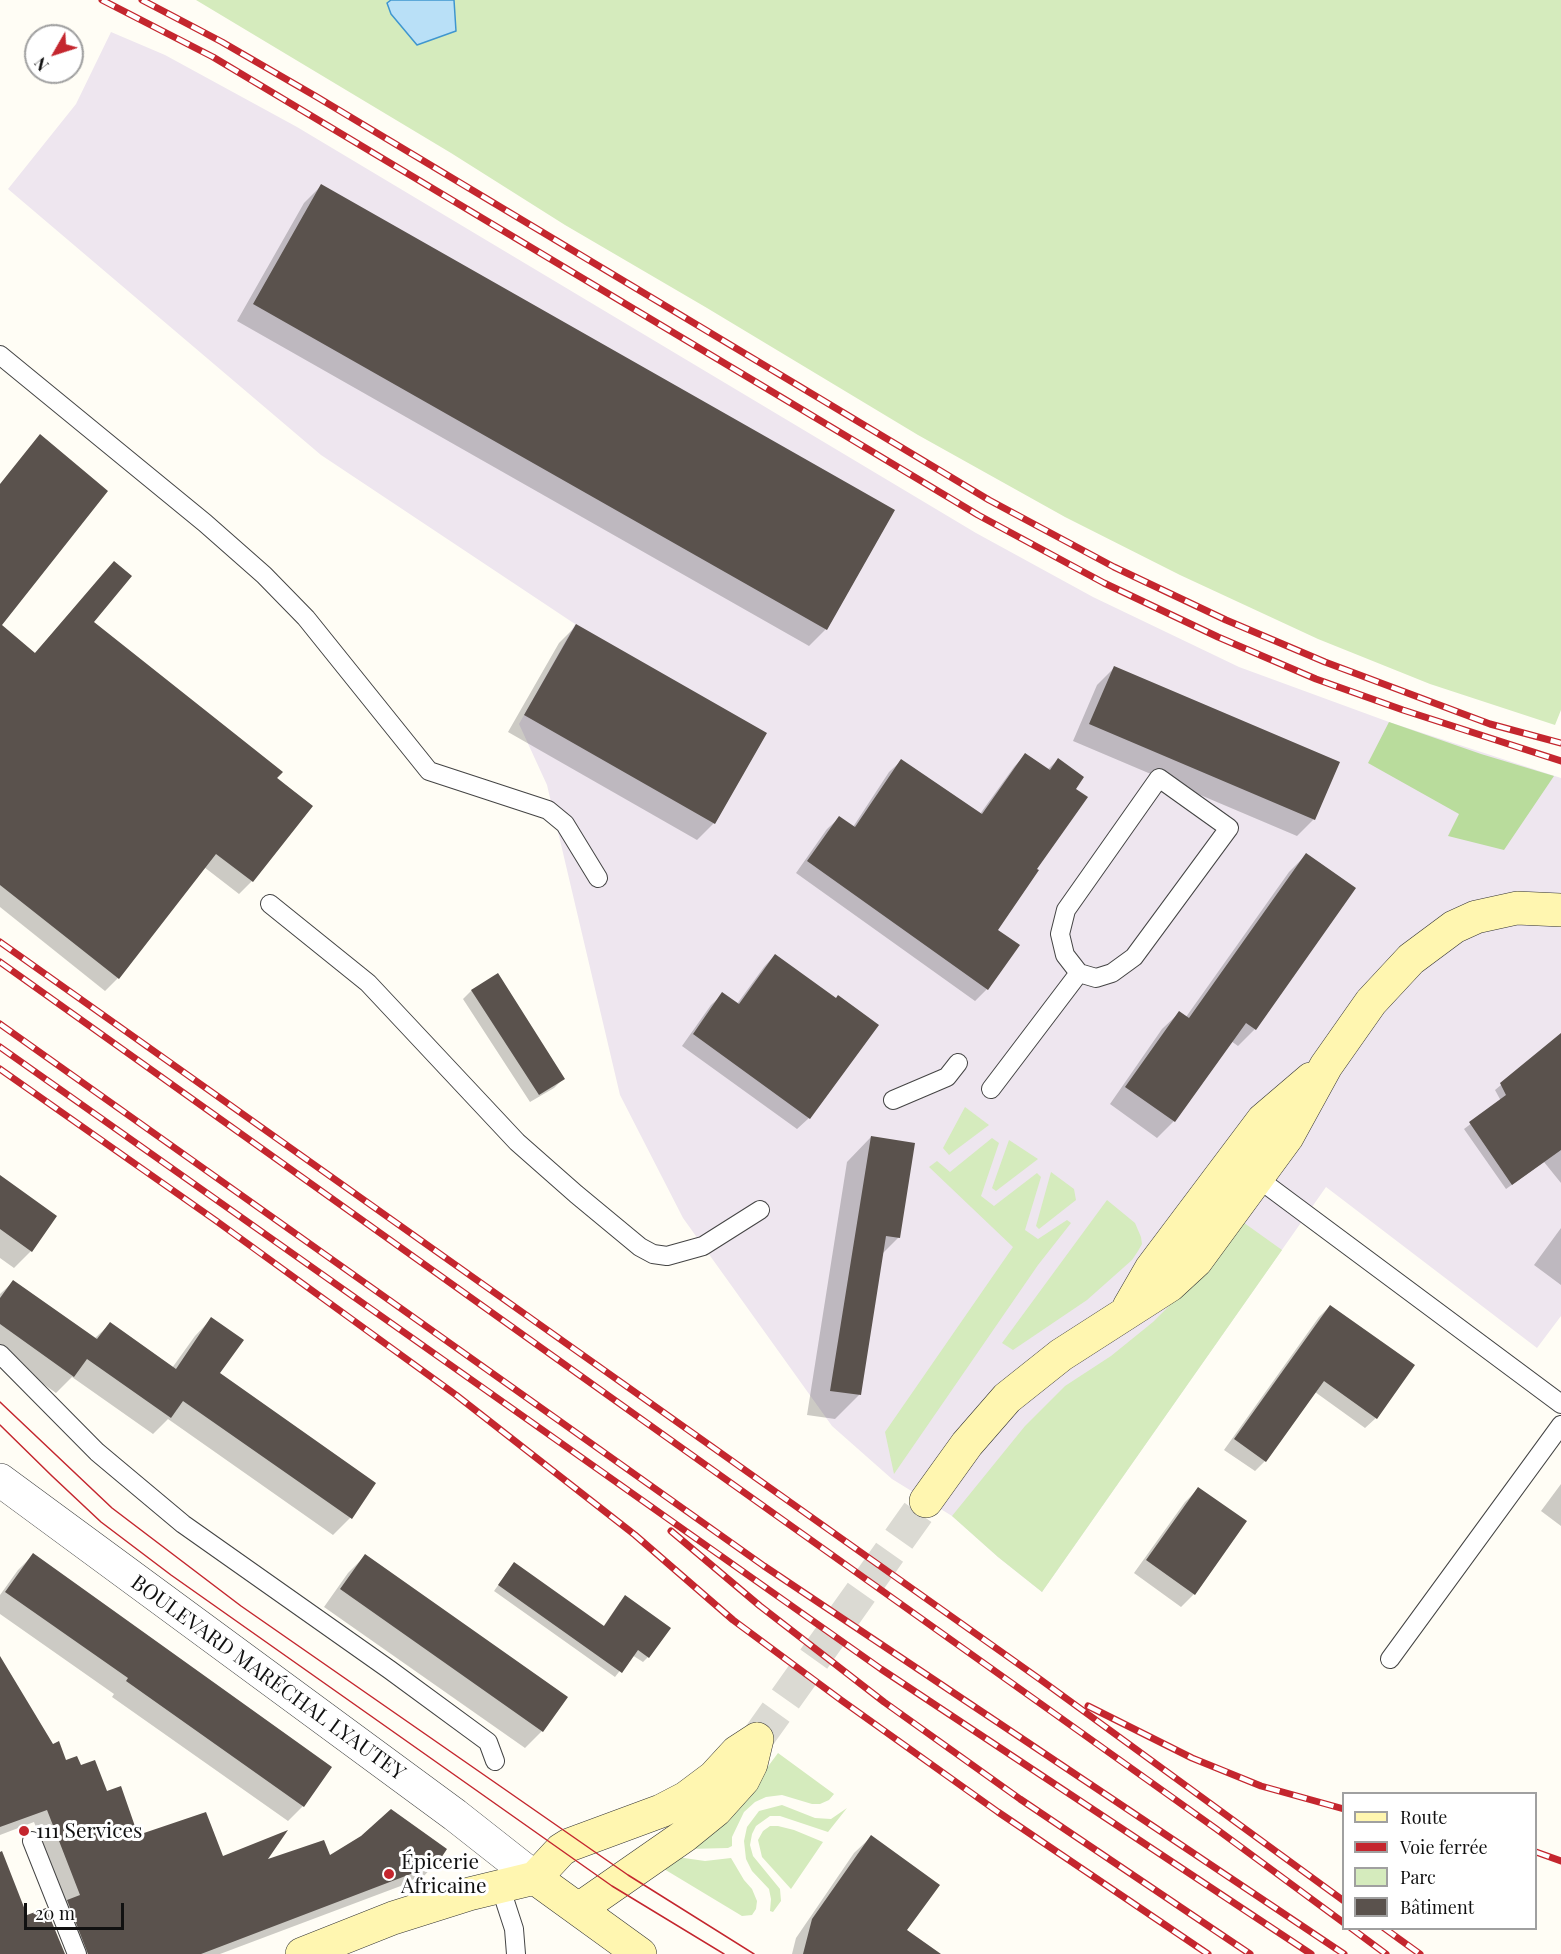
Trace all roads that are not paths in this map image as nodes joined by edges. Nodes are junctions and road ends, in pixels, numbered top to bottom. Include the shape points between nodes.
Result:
1 (0, 355) edge
2 (598, 878) dead end
3 (270, 904) dead end
4 (1561, 910) edge
5 (1079, 973) junction
6 (958, 1063) dead end
7 (991, 1089) dead end
8 (894, 1100) dead end
9 (1245, 1169) junction
10 (760, 1210) dead end
11 (0, 1354) edge
12 (1561, 1404) edge
13 (1561, 1425) edge
14 (0, 1480) edge
15 (926, 1501) tunnel mouth
16 (1390, 1659) dead end
17 (495, 1761) dead end
18 (32, 1841) dead end
19 (535, 1878) junction
20 (500, 1886) junction
21 (579, 1909) junction
22 (77, 1954) edge
23 (302, 1954) edge
24 (516, 1954) edge
25 (640, 1954) edge

1 - 2 lane via 264,575 306,618 429,771 548,810 566,824
3 - 10 lane via 368,983 517,1142 640,1247 667,1256 703,1246
4 - 9 street via 1496,911 1454,927 1411,958 1371,1002 1326,1066 1263,1120
5 - 5 lane via 1096,978 1112,973 1134,957 1229,828 1159,778 1066,910 1060,934 1065,955
5 - 7 lane
6 - 8 lane via 946,1077
9 - 12 lane
9 - 15 street via 1196,1261 1170,1284 1061,1355 1007,1398 967,1444
11 - 17 lane via 97,1452 183,1524 488,1742
13 - 16 lane
14 - 19 street, BOULEVARD MARÉCHAL LYAUTEY
18 - 22 lane
19 - 20 street
19 - 21 street
19 - 21 street via 569,1845 686,1798 714,1777 737,1752 758,1739 743,1780 716,1810
20 - 23 street via 393,1918
20 - 24 lane via 514,1929
21 - 25 street

